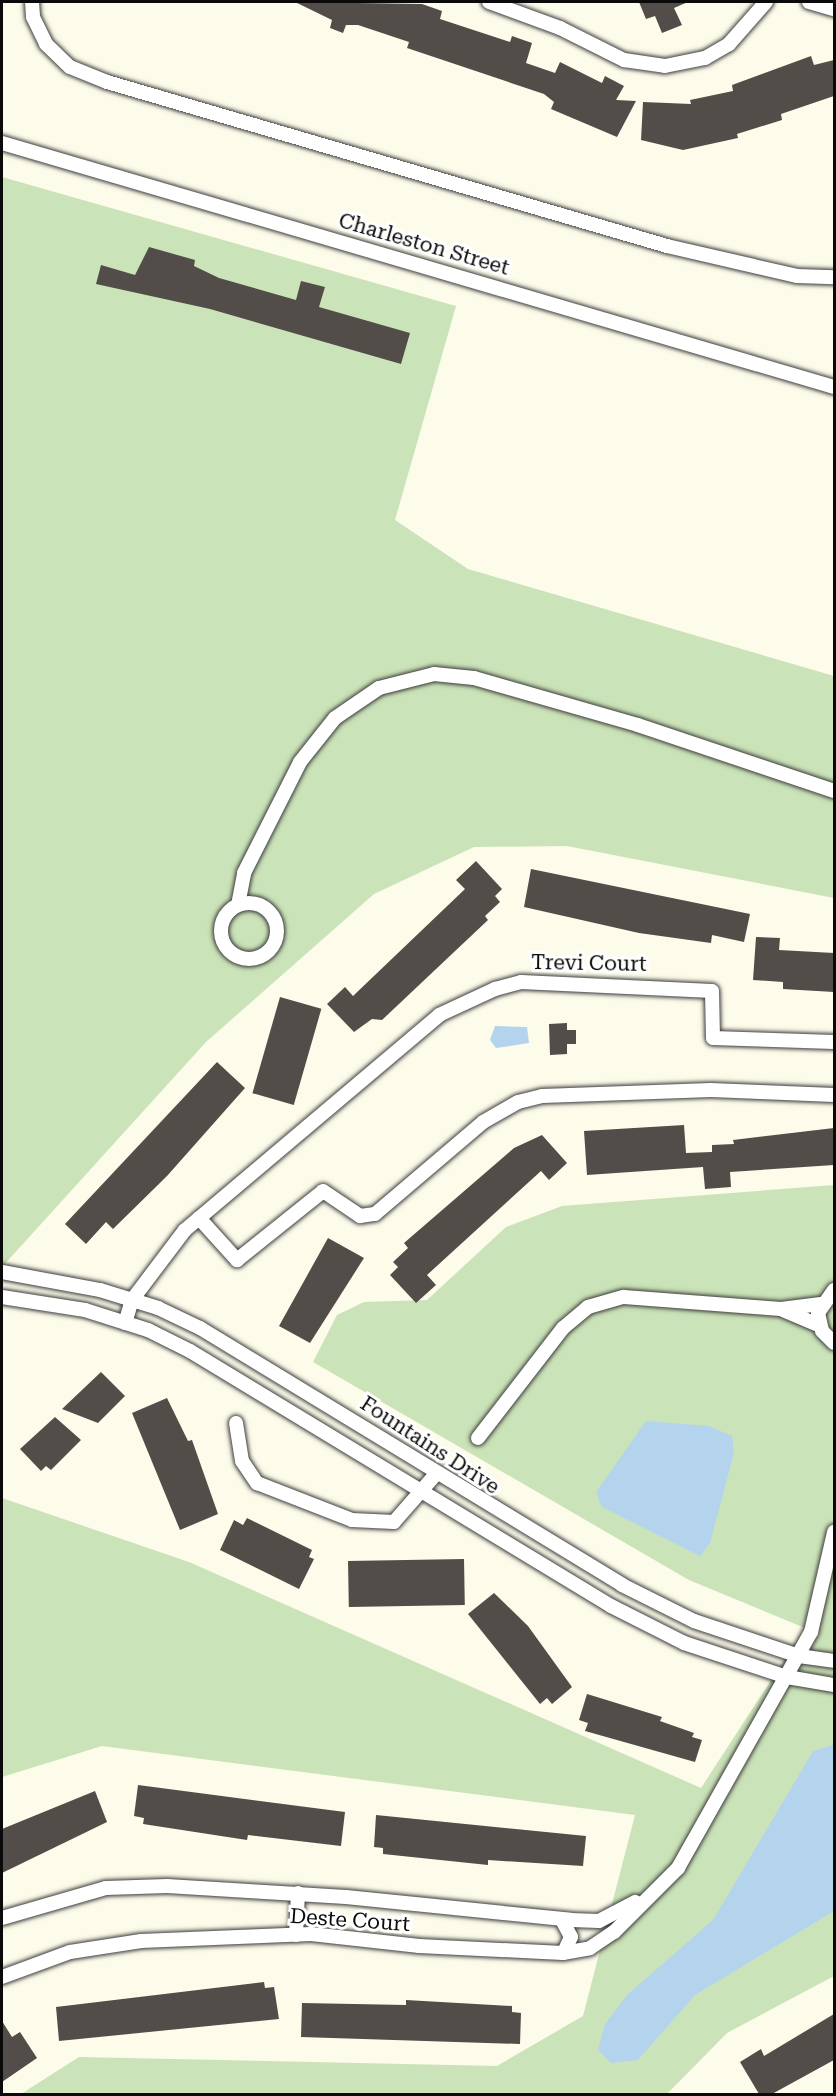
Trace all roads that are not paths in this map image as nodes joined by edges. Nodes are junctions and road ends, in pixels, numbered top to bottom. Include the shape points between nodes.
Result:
1 (32, 2) edge
2 (489, 2) edge
3 (766, 2) edge
4 (809, 2) edge
5 (834, 9) edge
6 (2, 143) edge
7 (834, 277) edge
8 (834, 387) edge
9 (834, 791) edge
10 (238, 905) junction
11 (834, 1042) edge
12 (834, 1095) edge
13 (199, 1218) junction
14 (2, 1272) edge
15 (834, 1290) edge
16 (2, 1296) edge
17 (132, 1300) junction
18 (821, 1304) junction
19 (781, 1309) junction
20 (125, 1323) junction
21 (819, 1325) junction
22 (834, 1343) edge
23 (236, 1423) dead end
24 (478, 1438) dead end
25 (435, 1475) junction
26 (419, 1493) junction
27 (834, 1532) edge
28 (799, 1656) junction
29 (834, 1661) edge
30 (787, 1677) junction
31 (834, 1685) edge
32 (298, 1893) junction
33 (642, 1898) junction
34 (2, 1918) edge
35 (562, 1920) junction
36 (296, 1935) junction
37 (564, 1952) junction
38 (2, 1977) edge

1 - 7 street via 33,17 46,44 70,67 107,82 667,246 797,276
2 - 3 street via 560,28 624,60 665,66 705,58 729,44
4 - 5 street
6 - 8 street, Charleston Street
9 - 10 street via 638,725 474,678 434,674 379,688 335,718 300,762 244,873
10 - 10 street via 224,918 221,936 239,958 257,959 276,940 276,921 256,903
11 - 13 street, Trevi Court via 713,1038 712,991 521,982 439,1015
12 - 13 street via 711,1090 542,1096 518,1102 483,1122 375,1214 360,1216 323,1191 237,1260
13 - 17 street, Trevi Court
14 - 17 street, Fountains Drive
15 - 18 street
16 - 20 street
17 - 20 street, Trevi Court
17 - 25 street, Fountains Drive via 200,1328
18 - 19 street
18 - 21 street
19 - 21 street
19 - 24 street via 624,1297 588,1306 563,1328
20 - 26 street via 190,1351
21 - 22 street
23 - 26 street via 248,1475 319,1510 352,1520 393,1522
25 - 26 street
25 - 28 street, Fountains Drive via 663,1605
26 - 30 street via 622,1612 684,1643
27 - 28 street, Deste Court via 811,1632
28 - 29 street, Fountains Drive
28 - 30 street, Deste Court
30 - 31 street
30 - 33 street, Deste Court via 678,1868
32 - 34 street, Deste Court via 106,1888
32 - 35 street, Deste Court
32 - 36 street
33 - 35 street, Deste Court via 599,1921
33 - 37 street, Deste Court via 614,1932 590,1948
35 - 37 street via 571,1937
36 - 37 street, Deste Court
36 - 38 street, Deste Court via 129,1943 70,1952

